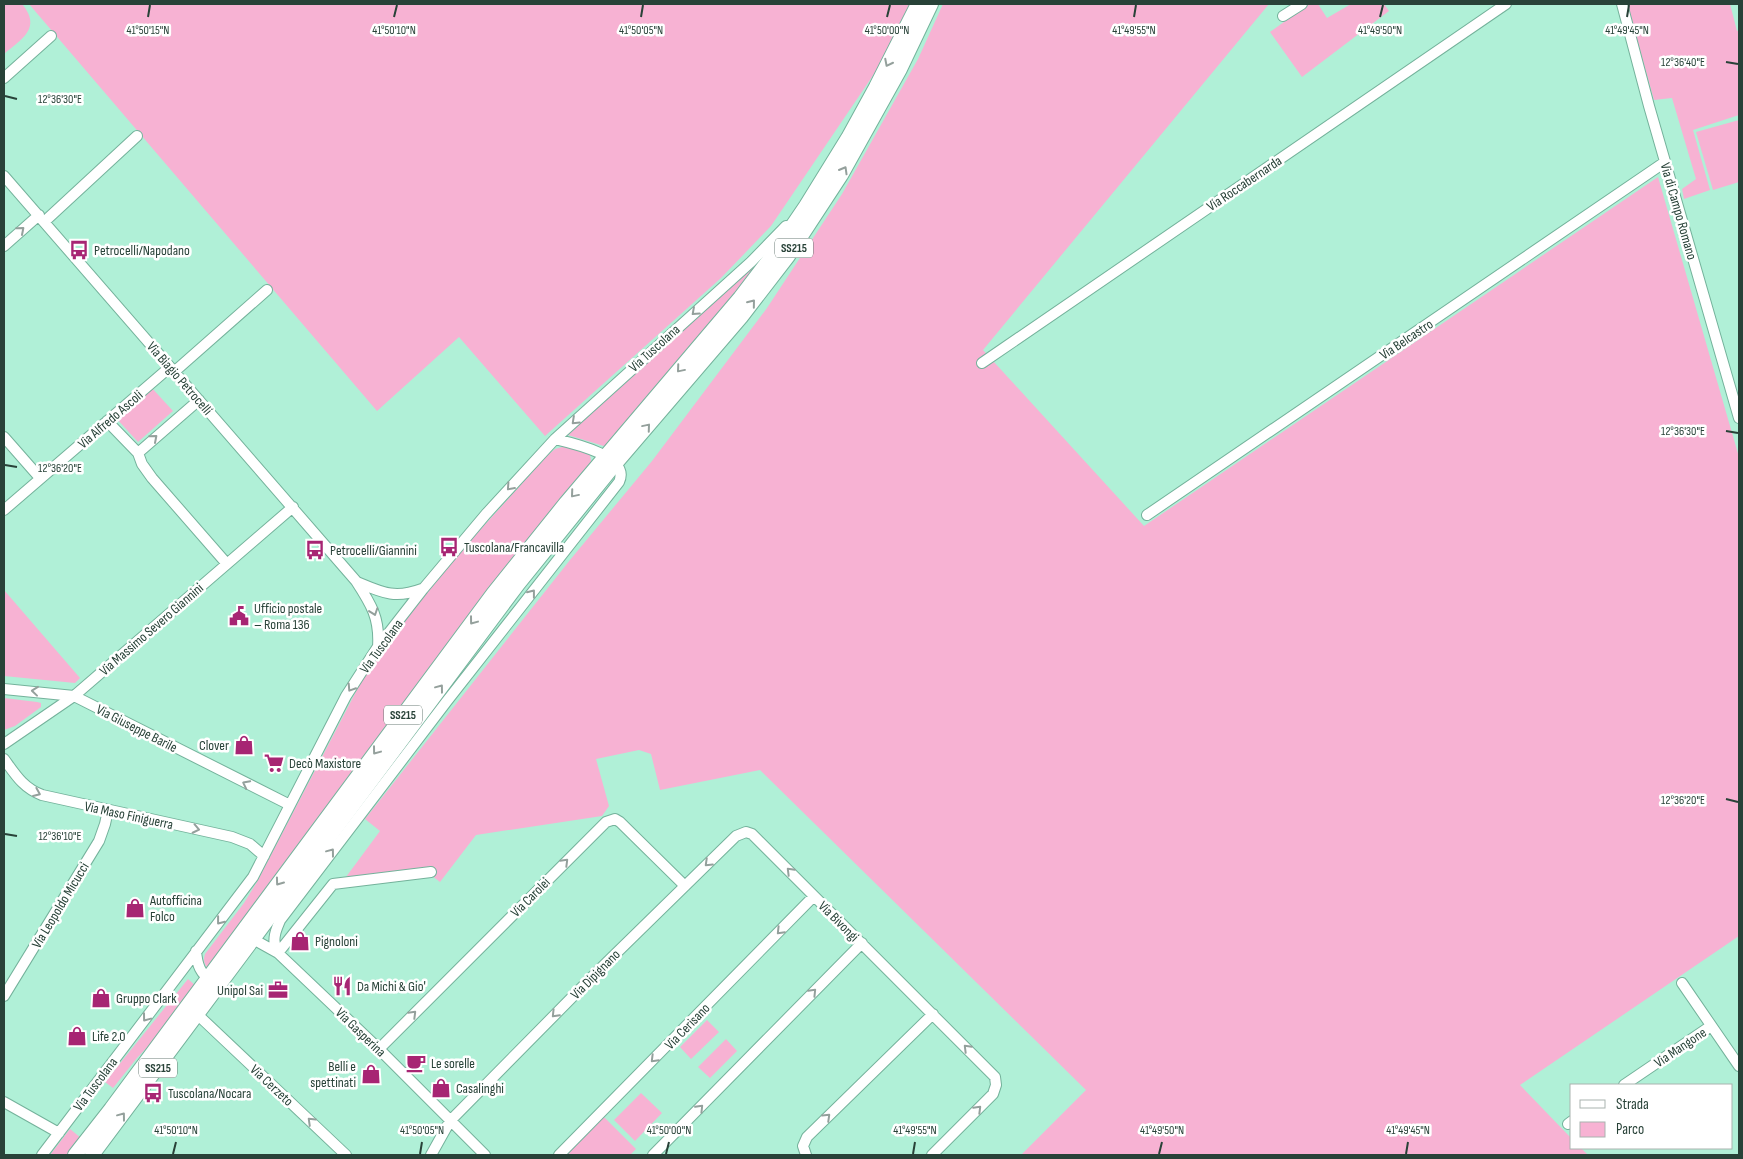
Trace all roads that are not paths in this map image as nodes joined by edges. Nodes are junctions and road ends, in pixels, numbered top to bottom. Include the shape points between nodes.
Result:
1 (918, 4) edge
2 (931, 4) edge
3 (1302, 4) edge
4 (1506, 4) edge
5 (1622, 4) edge
6 (1283, 16) dead end
7 (51, 36) dead end
8 (4, 78) edge
9 (137, 136) dead end
10 (1666, 162) junction
11 (4, 176) edge
12 (806, 206) junction
13 (41, 218) junction
14 (4, 246) edge
15 (267, 290) dead end
16 (982, 363) dead end
17 (172, 369) junction
18 (199, 400) junction
19 (1739, 418) edge
20 (107, 421) junction
21 (4, 438) edge
22 (555, 439) junction
23 (138, 453) junction
24 (610, 460) junction
25 (40, 478) junction
26 (293, 507) junction
27 (4, 510) edge
28 (1146, 515) dead end
29 (227, 564) junction
30 (356, 581) junction
31 (423, 589) junction
32 (378, 648) junction
33 (4, 689) edge
34 (74, 696) junction
35 (447, 700) junction
36 (4, 744) edge
37 (390, 755) junction
38 (4, 759) edge
39 (290, 805) junction
40 (108, 810) junction
41 (744, 832) joint
42 (264, 856) junction
43 (308, 864) junction
44 (431, 872) dead end
45 (685, 886) junction
46 (814, 896) junction
47 (280, 919) junction
48 (254, 940) junction
49 (862, 943) junction
50 (196, 951) junction
51 (278, 953) junction
52 (207, 978) junction
53 (224, 980) junction
54 (1682, 983) dead end
55 (4, 996) edge
56 (933, 1014) junction
57 (198, 1015) junction
58 (1711, 1026) junction
59 (379, 1049) junction
60 (1739, 1066) edge
61 (1625, 1084) edge
62 (4, 1102) edge
63 (450, 1121) junction
64 (59, 1133) junction
65 (42, 1155) edge
66 (75, 1155) edge
67 (92, 1155) edge
68 (346, 1155) edge
69 (431, 1155) edge
70 (485, 1155) edge
71 (559, 1155) edge
72 (653, 1155) edge
73 (806, 1155) edge
74 (932, 1155) edge

1 -> 12 main road, Via Tuscolana / SS215 via 848,138
24 -> 2 main road, Via Tuscolana / SS215 via 741,317 796,244 873,120
3 - 6 street
4 - 16 street, Via Roccabernarda
5 - 10 street, Via di Campo Romano
7 - 8 street
9 - 13 street
10 - 19 street, Via di Campo Romano
10 - 28 street, Via Belcastro
11 - 13 street, Via Biagio Petrocelli
12 -> 22 street, Via Tuscolana via 751,262
12 -> 24 main road, Via Tuscolana / SS215 via 753,282
14 -> 13 street
13 - 17 street, Via Biagio Petrocelli
15 - 17 street, Via Alfredo Ascoli
17 - 18 street, Via Biagio Petrocelli
17 - 20 street, Via Alfredo Ascoli
23 -> 18 street
18 - 26 street, Via Biagio Petrocelli
20 - 23 street
20 - 25 street, Via Alfredo Ascoli
21 - 25 street
22 - 24 street via 588,448
22 -> 31 street, Via Tuscolana
23 - 29 street via 148,473
35 -> 24 street via 619,482 621,474
37 -> 24 main road, Via Tuscolana / SS215
24 -> 52 main road, Via Tuscolana / SS215 via 527,551 460,637
25 - 27 street, Via Alfredo Ascoli
26 - 29 street, Via Massimo Severo Giannini
26 - 30 street, Via Biagio Petrocelli
29 - 34 street, Via Massimo Severo Giannini
30 - 31 street, Via Biagio Petrocelli via 396,595
30 -> 32 street, Via Biagio Petrocelli via 375,612
31 - 32 street, Via Tuscolana
32 -> 39 street, Via Tuscolana via 337,710
34 -> 33 street, Via Giuseppe Barile
34 - 36 street, Via Massimo Severo Giannini
39 -> 34 street, Via Giuseppe Barile
35 - 37 street
47 -> 35 street
37 - 43 main road, Via Tuscolana / SS215
38 -> 40 street, Via Maso Finiguerra via 31,791
39 - 42 street, Via Tuscolana
40 -> 42 street, Via Maso Finiguerra via 232,837 250,844
40 - 55 street, Via Leopoldo Micucci via 99,840
41 -> 45 street, Via Dipignano
46 -> 41 street, Via Bivongi via 752,834
42 -> 50 street, Via Tuscolana via 253,877
43 - 47 street
43 - 48 main road, Via Tuscolana / SS215
44 - 51 street via 333,884
59 -> 45 street, Via Carolei via 606,822 620,822
45 -> 63 street, Via Dipignano
46 - 49 street, Via Bivongi
46 -> 71 street, Via Cerisano
47 - 51 street via 274,938
48 - 51 street, Via Gasperina
48 - 53 main road, Via Tuscolana / SS215
49 - 56 street, Via Bivongi
72 -> 49 street
50 - 52 street via 197,963
50 -> 64 street, Via Tuscolana
51 - 59 street, Via Gasperina
52 - 53 street via 215,982
52 - 66 main road, Via Tuscolana / SS215
53 - 57 main road, Via Tuscolana / SS215
54 - 58 street
73 -> 56 street via 803,1149 805,1138
74 -> 56 street, Via Bivongi via 991,1096 996,1085 992,1073
67 -> 57 main road, Via Tuscolana / SS215
68 -> 57 street, Via Cerzeto
58 - 60 street
58 - 61 street, Via Mangone
59 - 63 street, Via Gasperina
62 - 64 street
63 - 69 street, Via Dipignano
63 - 70 street, Via Gasperina
64 - 65 street, Via Tuscolana

